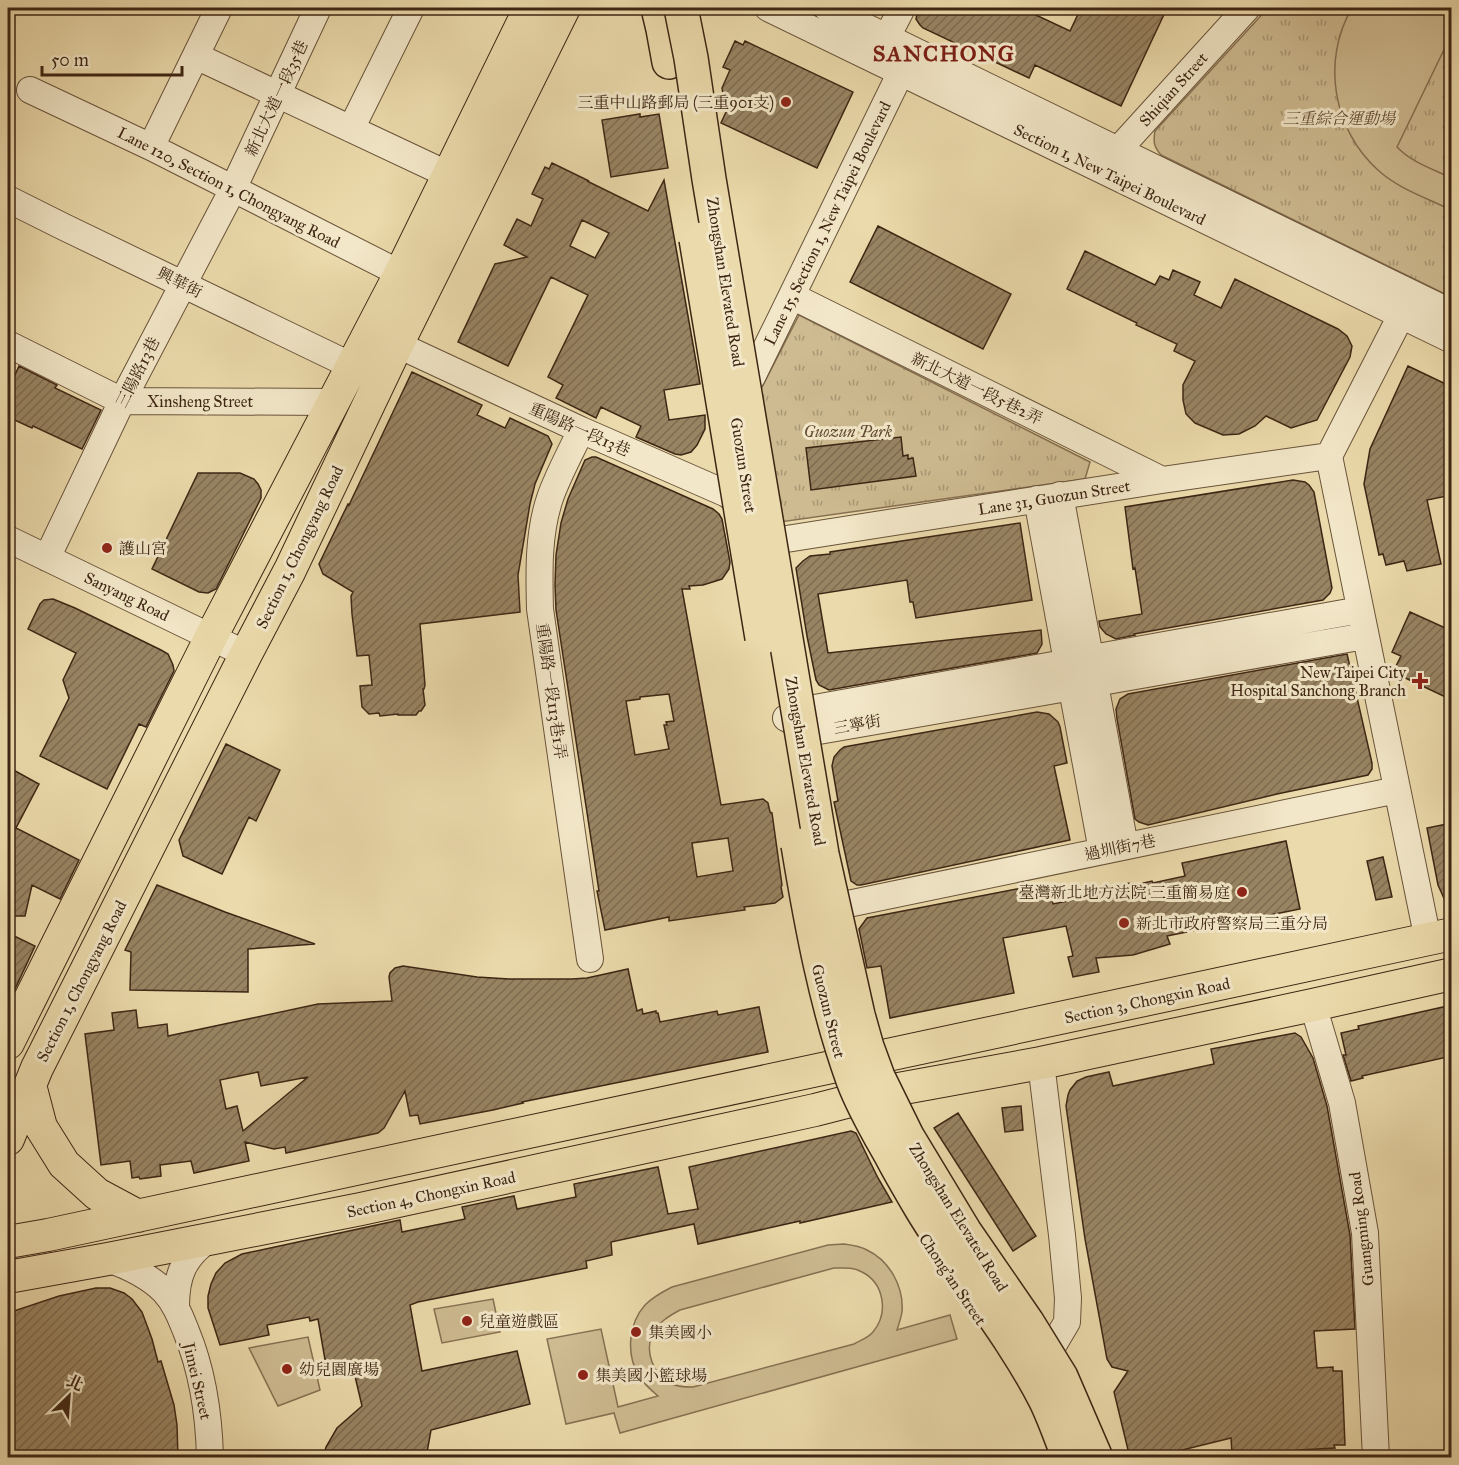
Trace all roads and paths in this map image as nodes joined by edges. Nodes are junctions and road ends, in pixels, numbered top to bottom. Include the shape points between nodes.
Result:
1 (219, 8) edge
2 (318, 8) edge
3 (411, 8) edge
4 (530, 8) edge
5 (564, 8) edge
6 (658, 8) edge
7 (666, 8) edge
8 (681, 8) edge
9 (691, 8) edge
10 (768, 8) edge
11 (827, 8) edge
12 (902, 8) edge
13 (1235, 11) edge
14 (887, 37) junction
15 (672, 39) junction
16 (196, 56) junction
17 (901, 72) junction
18 (30, 90) dead end
19 (278, 95) junction
20 (351, 129) junction
21 (151, 147) junction
22 (1118, 150) junction
23 (1095, 167) junction
24 (449, 176) junction
25 (233, 189) junction
26 (8, 199) edge
27 (413, 280) junction
28 (183, 284) junction
29 (792, 296) junction
30 (1407, 305) junction
31 (1452, 313) edge
32 (369, 332) junction
33 (1452, 340) edge
34 (8, 344) edge
35 (398, 345) junction
36 (352, 366) junction
37 (122, 401) junction
38 (334, 402) junction
39 (733, 403) junction
40 (580, 430) junction
41 (1329, 456) junction
42 (743, 462) junction
43 (1162, 480) junction
44 (727, 494) junction
45 (1049, 497) junction
46 (752, 513) junction
47 (8, 539) edge
48 (780, 540) joint
49 (47, 558) junction
50 (1360, 610) junction
51 (1365, 636) junction
52 (211, 637) junction
53 (246, 654) junction
54 (1081, 673) junction
55 (786, 718) junction
56 (1397, 790) junction
57 (1113, 849) junction
58 (832, 914) junction
59 (1440, 937) edge
60 (591, 958) dead end
61 (1452, 974) edge
62 (1313, 1005) junction
63 (8, 1043) edge
64 (877, 1057) junction
65 (1041, 1063) junction
66 (842, 1065) junction
67 (30, 1085) junction
68 (893, 1090) junction
69 (853, 1100) junction
70 (8, 1139) edge
71 (138, 1216) junction
72 (209, 1239) junction
73 (8, 1242) edge
74 (108, 1259) junction
75 (16, 1276) edge
76 (176, 1306) junction
77 (1054, 1344) junction
78 (210, 1458) edge
79 (1056, 1458) edge
80 (1069, 1458) edge
81 (1096, 1458) edge
82 (1108, 1458) edge
83 (1376, 1458) edge

1 - 16 street
2 - 19 street, 新北大道一段35巷
3 - 20 street
4 - 24 main road, Section 1, Chongyang Road
5 - 27 main road, Section 1, Chongyang Road
6 - 80 highway, Zhongshan Elevated Road, bridge via 797,844 836,1026 873,1122 920,1207 1033,1376
7 - 15 main road, Guozun Street
8 - 81 highway, Zhongshan Elevated Road, bridge via 822,854 861,1026 878,1077 907,1136 1061,1377
9 - 15 main road
10 - 17 street, Section 1, New Taipei Boulevard
11 - 14 street, Section 1, New Taipei Boulevard
12 - 14 street
13 - 22 street, Shiqian Street
14 - 17 street
14 - 22 street, Section 1, New Taipei Boulevard
15 - 39 main road, Guozun Street
16 - 19 street
16 - 21 street
17 - 23 street, Section 1, New Taipei Boulevard
17 - 29 street, Lane 15, Section 1, New Taipei Boulevard
18 - 21 street, Lane 120, Section 1, Chongyang Road
19 - 20 street
19 - 25 street, 新北大道一段35巷
20 - 24 street
21 - 25 street, Lane 120, Section 1, Chongyang Road
22 - 23 street, Shiqian Street
22 - 30 street, Section 1, New Taipei Boulevard
23 - 30 street, Section 1, New Taipei Boulevard
24 - 27 main road, Section 1, Chongyang Road
25 - 27 street, Lane 120, Section 1, Chongyang Road
25 - 28 street, 三陽路13巷
26 - 28 street, 興華街
27 - 32 main road, Section 1, Chongyang Road
27 - 35 main road, Section 1, Chongyang Road
28 - 36 street, 興華街
28 - 37 street, 三陽路13巷
29 - 39 street, Lane 15, Section 1, New Taipei Boulevard via 752,377
29 - 43 street, 新北大道一段5巷2弄
30 - 31 street, Section 1, New Taipei Boulevard
30 - 33 street, Section 1, New Taipei Boulevard
30 - 41 street
32 - 35 street, 重陽路一段13巷
32 - 36 main road, Section 1, Chongyang Road
34 - 37 street, Xinsheng Street
35 - 40 street, 重陽路一段13巷
35 - 53 main road, Section 1, Chongyang Road
36 - 38 main road, Section 1, Chongyang Road
37 - 38 street, Xinsheng Street
37 - 49 street, 三陽路13巷
38 - 52 main road, Section 1, Chongyang Road
39 - 42 main road, Guozun Street
40 - 44 street, 重陽路一段13巷
40 - 60 street, 重陽路一段113巷1弄 via 550,499 542,534 539,591
41 - 43 street, Lane 31, Guozun Street
41 - 50 street
42 - 44 main road via 743,481 738,491
42 - 46 main road, Guozun Street
43 - 45 street, Lane 31, Guozun Street
44 - 46 street, 重陽路一段13巷
45 - 48 street, Lane 31, Guozun Street
45 - 54 street
46 - 48 street, 重陽路一段13巷
46 - 55 main road, Guozun Street
47 - 49 street, Sanyang Road
49 - 52 street, Sanyang Road
50 - 51 street
50 - 54 street, 三寧街
51 - 54 street, 三寧街
51 - 56 street
52 - 53 street, Sanyang Road
52 - 63 main road, Section 1, Chongyang Road
53 - 67 main road, Section 1, Chongyang Road
54 - 55 street, 三寧街 via 813,732
54 - 57 street
55 - 58 main road, Guozun Street via 818,893
56 - 57 street, 過圳街7巷
56 - 59 street
57 - 58 street, 過圳街7巷
58 - 64 main road, Guozun Street via 843,940 866,1033
58 - 66 main road, Guozun Street via 813,944
59 - 64 main road, Section 3, Chongxin Road
61 - 62 main road
62 - 65 main road
62 - 83 street, Guangming Road via 1342,1103 1365,1233
64 - 66 main road, Section 3, Chongxin Road
64 - 68 main road, Guozun Street
65 - 68 main road
65 - 77 street via 1068,1298 1067,1322
66 - 69 main road, Guozun Street
66 - 71 main road
67 - 70 main road, Section 1, Chongyang Road
67 - 71 main road via 41,1127 64,1164 97,1194
68 - 69 main road
68 - 77 main road
69 - 72 main road, Section 4, Chongxin Road
69 - 79 main road, Chong'an Street via 863,1131 903,1204 1013,1368
71 - 73 main road
72 - 74 main road, Section 4, Chongxin Road
72 - 76 street, Jimei Street via 198,1246 182,1267
74 - 75 main road, Section 4, Chongxin Road
74 - 76 street, Jimei Street via 146,1276
76 - 78 street, Jimei Street via 194,1350 204,1391
77 - 82 main road via 1080,1390

